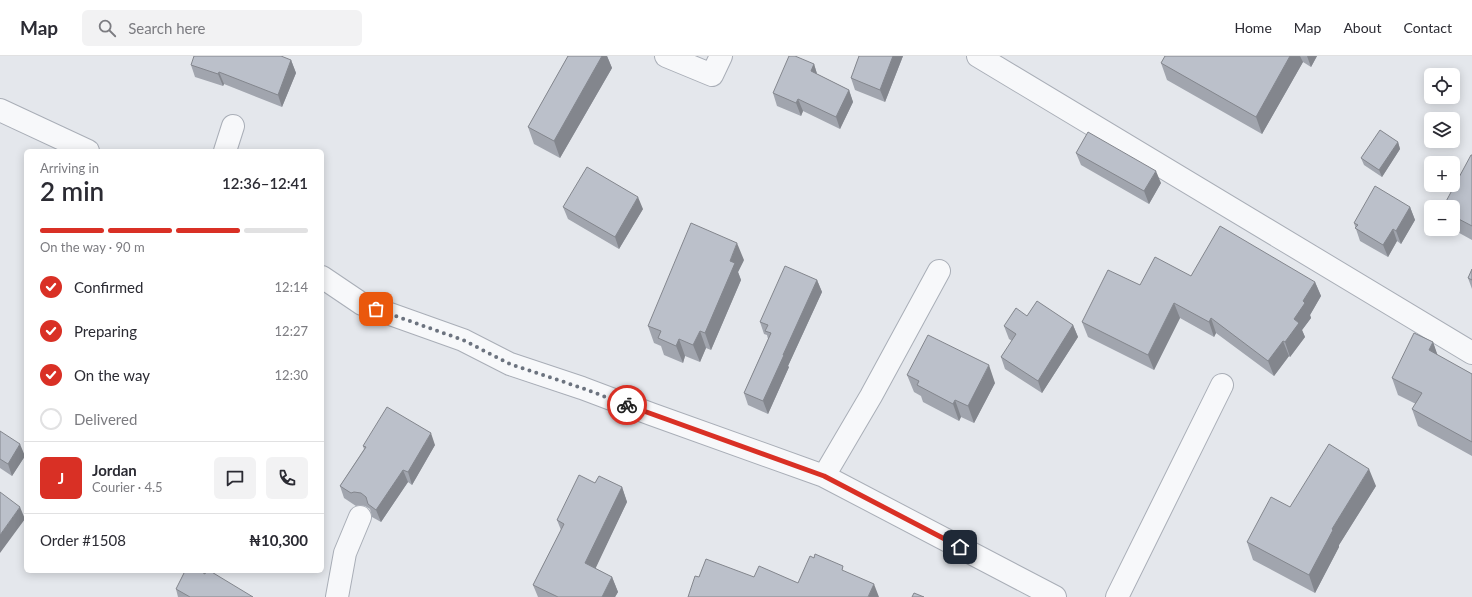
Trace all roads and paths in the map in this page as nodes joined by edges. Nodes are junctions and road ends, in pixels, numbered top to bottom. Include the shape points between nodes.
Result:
1 (666, 56) edge
2 (720, 56) edge
3 (978, 56) edge
4 (0, 110) edge
5 (233, 126) dead end
6 (84, 149) edge
7 (226, 149) edge
8 (939, 272) dead end
9 (324, 278) edge
10 (1472, 353) edge
11 (1222, 385) dead end
12 (824, 476) junction
13 (360, 517) dead end
14 (337, 597) edge
15 (1055, 597) edge
16 (1117, 597) edge

1 - 2 street via 712,76
3 - 10 street
4 - 6 street
5 - 7 street
8 - 12 street
9 - 12 street via 362,304 463,340 510,364
11 - 16 street
12 - 15 street
13 - 14 street via 345,553

